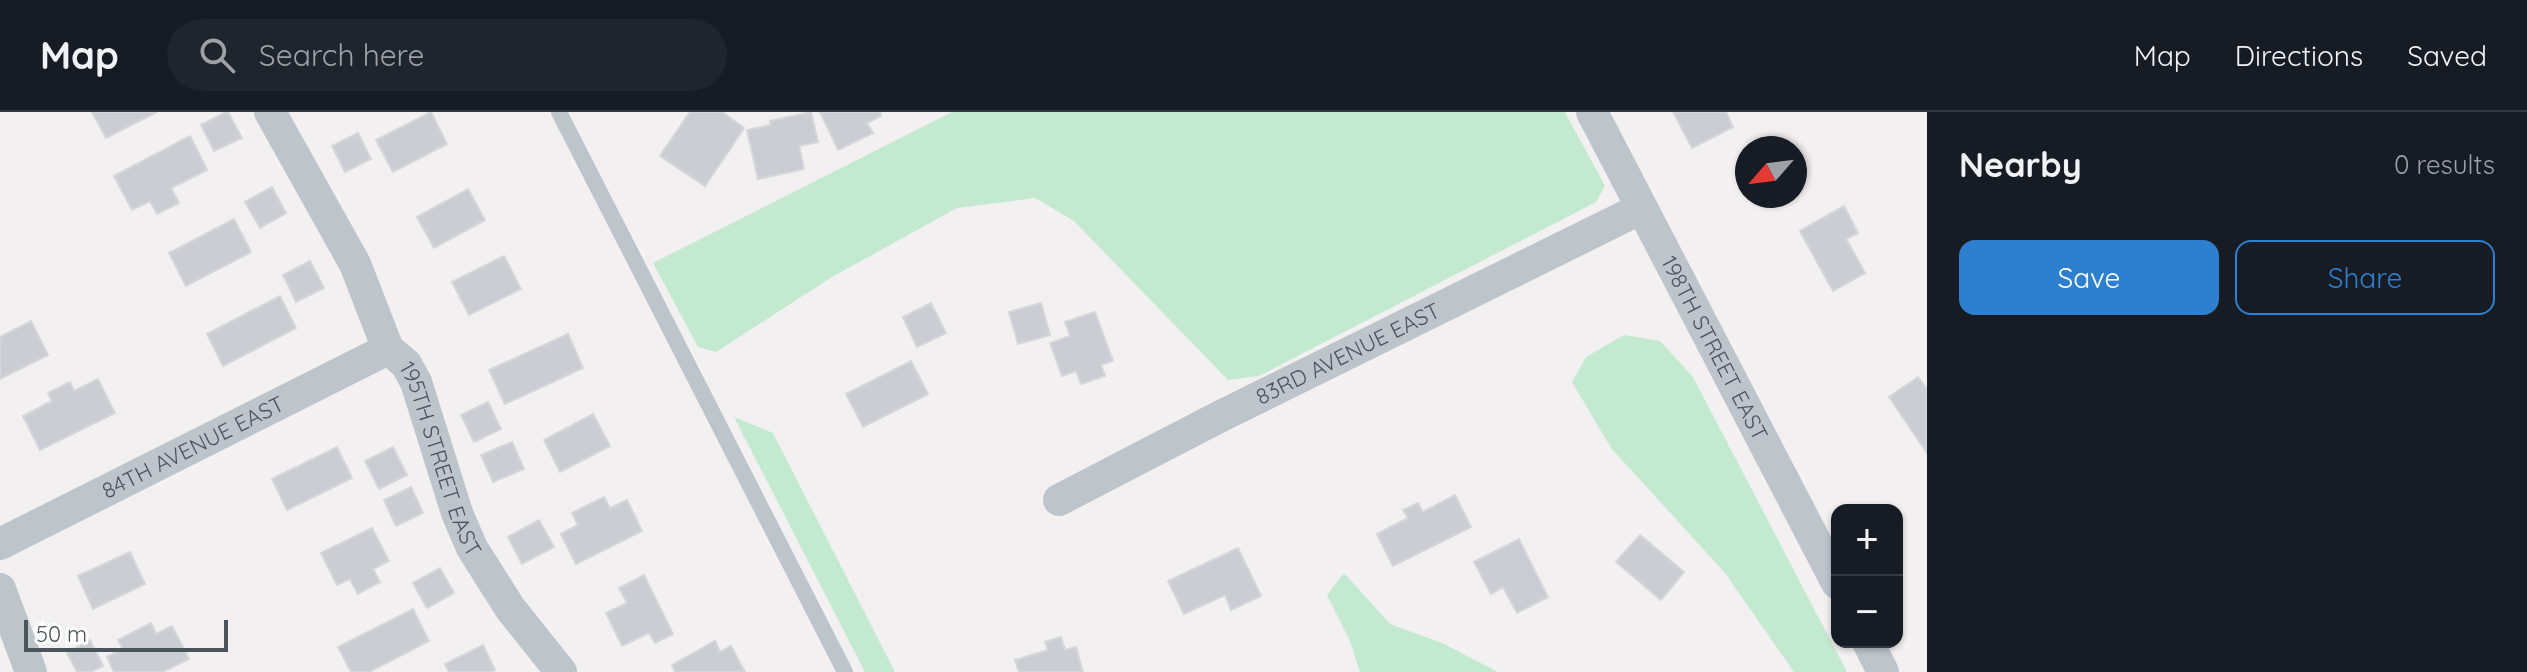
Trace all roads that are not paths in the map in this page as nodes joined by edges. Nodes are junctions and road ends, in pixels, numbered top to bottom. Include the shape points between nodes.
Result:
1 (270, 112) edge
2 (559, 112) edge
3 (1592, 112) edge
4 (1640, 209) junction
5 (388, 349) junction
6 (1059, 500) dead end
7 (0, 544) edge
8 (1833, 576) edge
9 (0, 589) edge
10 (1871, 648) edge
11 (31, 672) edge
12 (561, 672) edge
13 (845, 672) edge
14 (1883, 672) edge

1 - 5 street, 195TH STREET EAST via 355,264
2 - 13 lane
3 - 4 street, 198TH STREET EAST
4 - 6 street, 83RD AVENUE EAST
4 - 8 street, 198TH STREET EAST
5 - 7 street, 84TH AVENUE EAST
5 - 12 street, 195TH STREET EAST via 406,364 416,382 472,548 510,608
9 - 11 street
10 - 14 street

